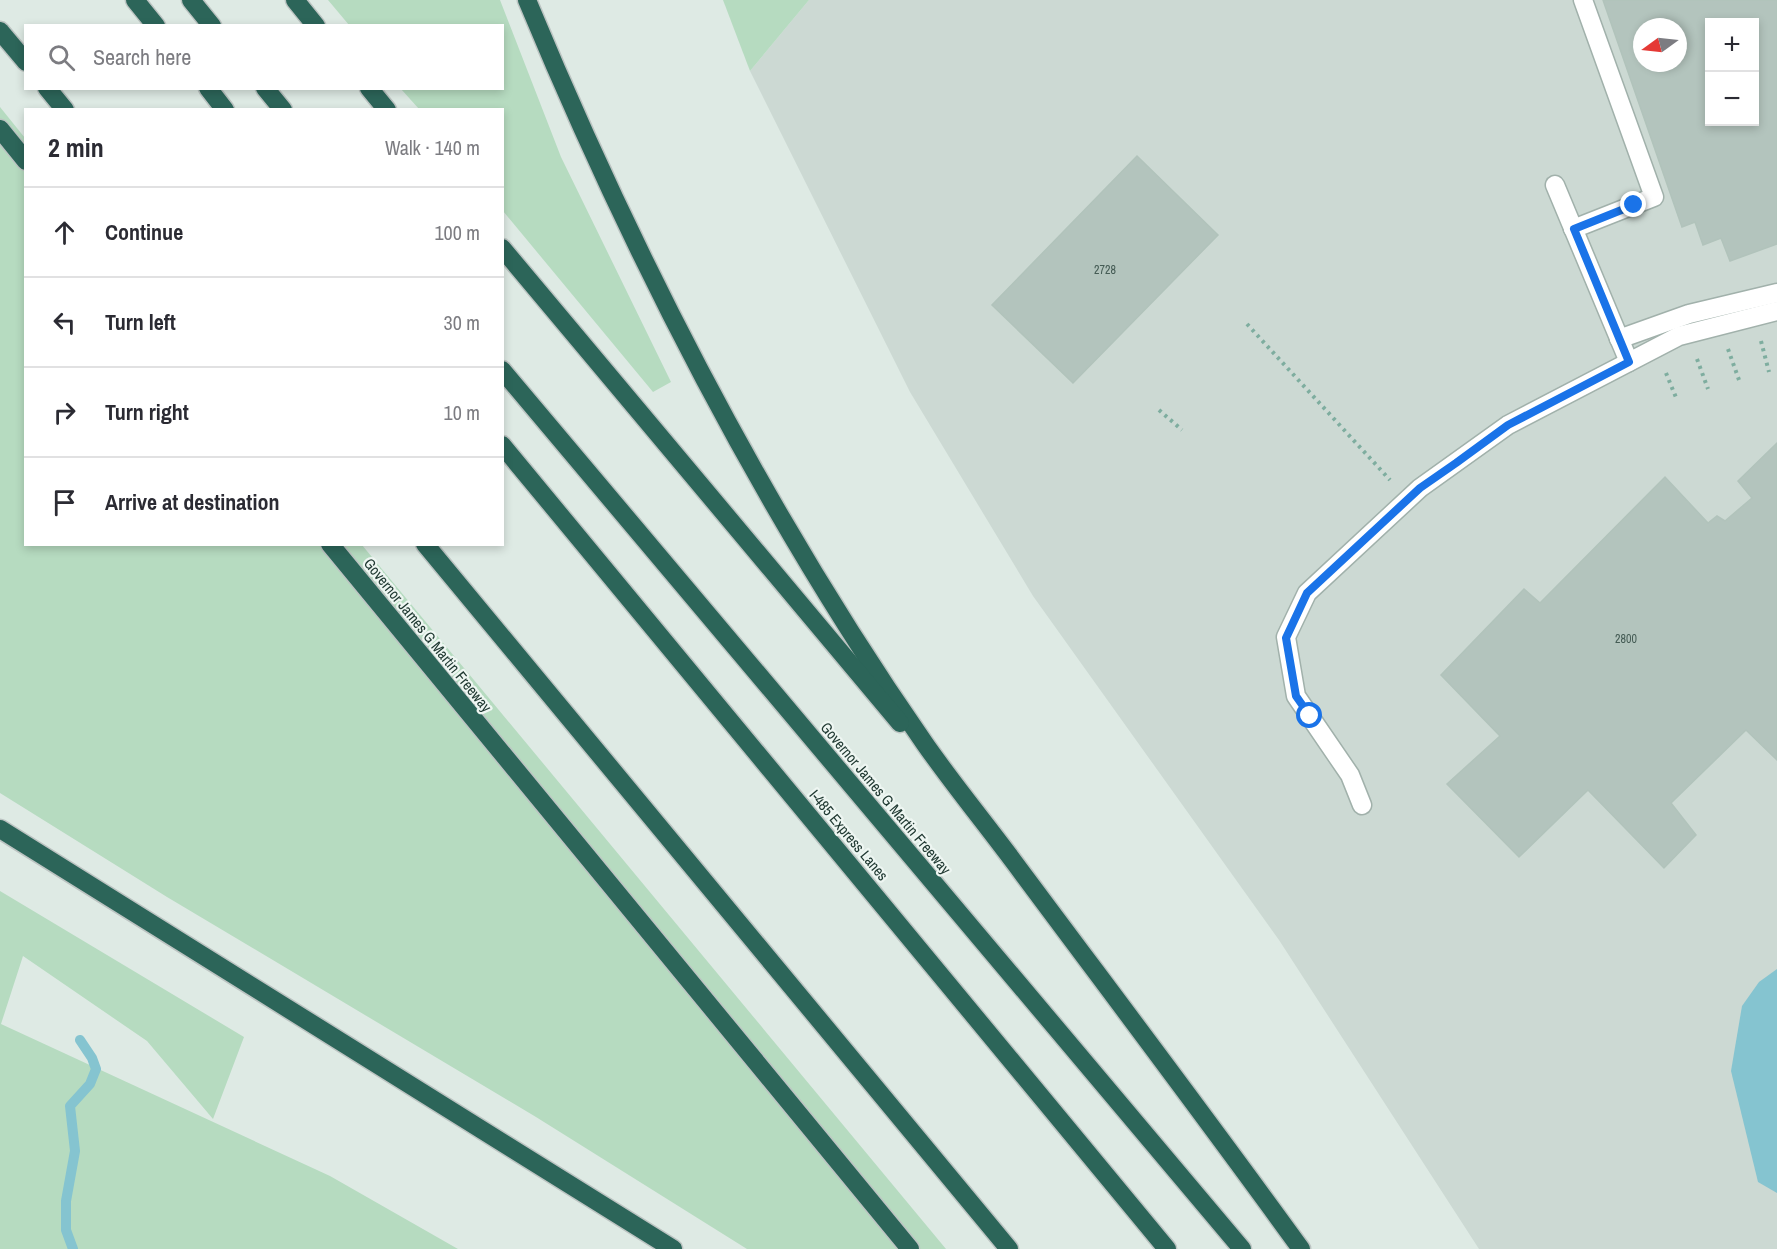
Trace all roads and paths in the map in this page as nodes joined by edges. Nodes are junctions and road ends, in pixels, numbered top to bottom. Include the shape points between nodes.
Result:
1 (135, 0) edge
2 (191, 0) edge
3 (295, 0) edge
4 (527, 0) edge
5 (1583, 0) edge
6 (154, 24) edge
7 (210, 24) edge
8 (314, 24) edge
9 (0, 31) edge
10 (24, 60) edge
11 (49, 90) edge
12 (210, 90) edge
13 (267, 90) edge
14 (371, 90) edge
15 (63, 108) edge
16 (223, 108) edge
17 (281, 108) edge
18 (385, 108) edge
19 (0, 129) edge
20 (24, 159) edge
21 (1555, 185) dead end
22 (1574, 229) junction
23 (504, 250) edge
24 (1777, 293) edge
25 (1777, 311) edge
26 (1247, 324) dead end
27 (1619, 339) junction
28 (1629, 362) junction
29 (504, 372) edge
30 (1160, 410) dead end
31 (1182, 430) dead end
32 (504, 447) edge
33 (1390, 480) dead end
34 (332, 546) edge
35 (427, 546) edge
36 (1362, 805) dead end
37 (4, 832) edge
38 (1001, 844) junction
39 (673, 1249) edge
40 (910, 1249) edge
41 (1010, 1249) edge
42 (1167, 1249) edge
43 (1242, 1249) edge
44 (1301, 1249) edge

1 - 6 highway
2 - 7 highway
3 - 8 highway
4 - 38 highway via 616,204 730,427 793,538 871,661 926,745
5 - 22 lane via 1654,197
9 - 10 highway
11 - 15 highway
12 - 16 highway
13 - 17 highway
14 - 18 highway
19 - 20 highway
21 - 22 lane
22 - 27 lane
23 - 38 highway
24 - 27 lane via 1689,314
25 - 28 lane via 1679,336
26 - 33 path
27 - 28 lane
28 - 36 lane via 1508,425 1464,456 1420,488 1307,593 1286,638 1296,696 1350,775
29 - 43 highway, Governor James G Martin Freeway
30 - 31 path
32 - 42 highway, I-485 Express Lanes
34 - 40 highway, Governor James G Martin Freeway
35 - 41 highway
37 - 39 highway
38 - 44 highway

